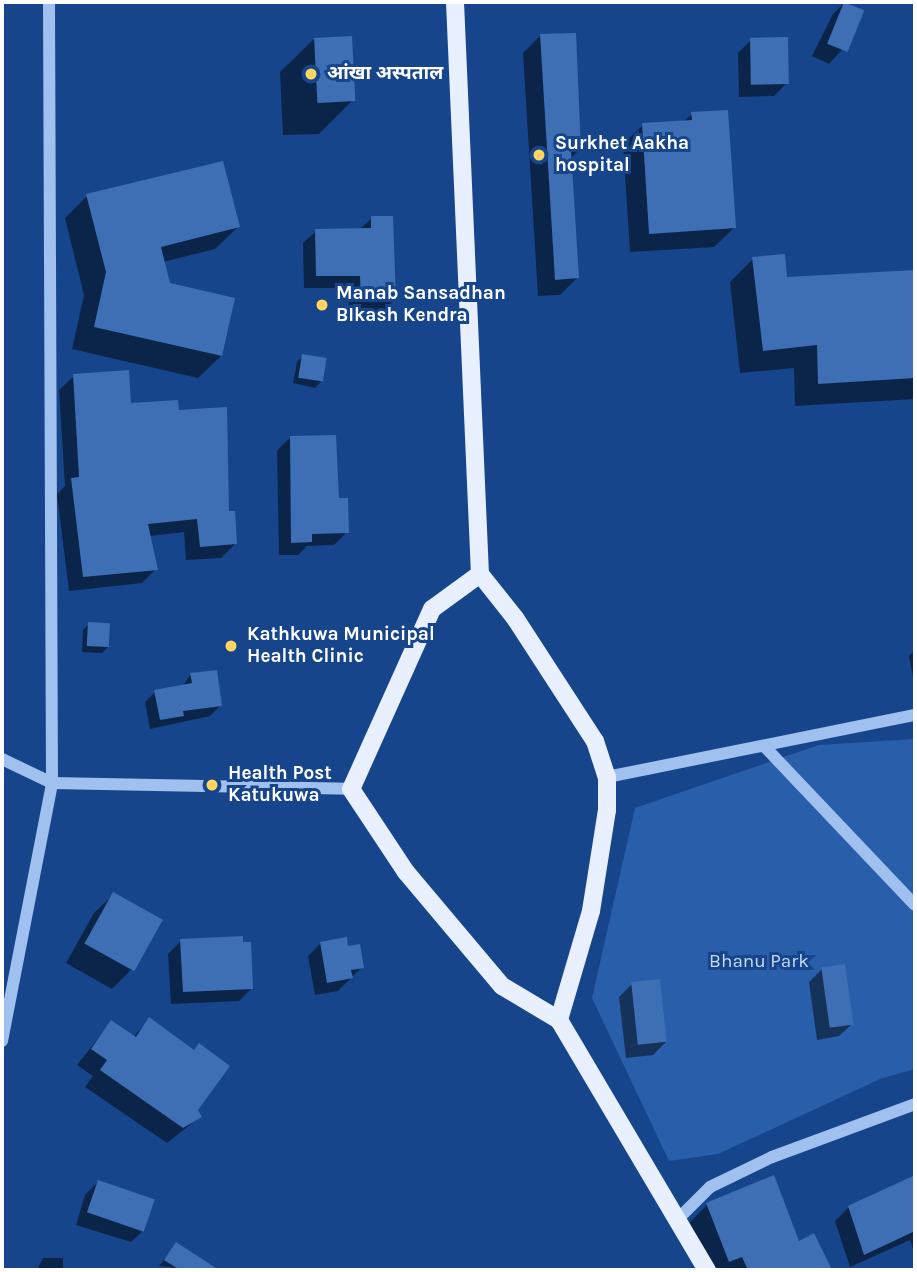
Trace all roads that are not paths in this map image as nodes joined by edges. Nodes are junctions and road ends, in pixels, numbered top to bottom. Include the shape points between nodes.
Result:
1 (49, 2) edge
2 (455, 2) edge
3 (480, 574) junction
4 (915, 715) edge
5 (764, 746) junction
6 (2, 759) edge
7 (607, 777) junction
8 (52, 783) junction
9 (351, 789) junction
10 (915, 905) edge
11 (559, 1020) junction
12 (2, 1041) edge
13 (915, 1104) edge
14 (678, 1219) junction
15 (707, 1270) edge

1 - 8 street
2 - 3 main road
3 - 7 main road via 515,618 595,741
3 - 9 main road via 432,609
4 - 5 street
5 - 7 street
5 - 10 street
6 - 8 street
7 - 11 main road via 607,810 590,911
8 - 9 street
8 - 12 street
9 - 11 main road via 406,872 502,986
11 - 14 main road
13 - 14 street via 772,1157 710,1187
14 - 15 main road

